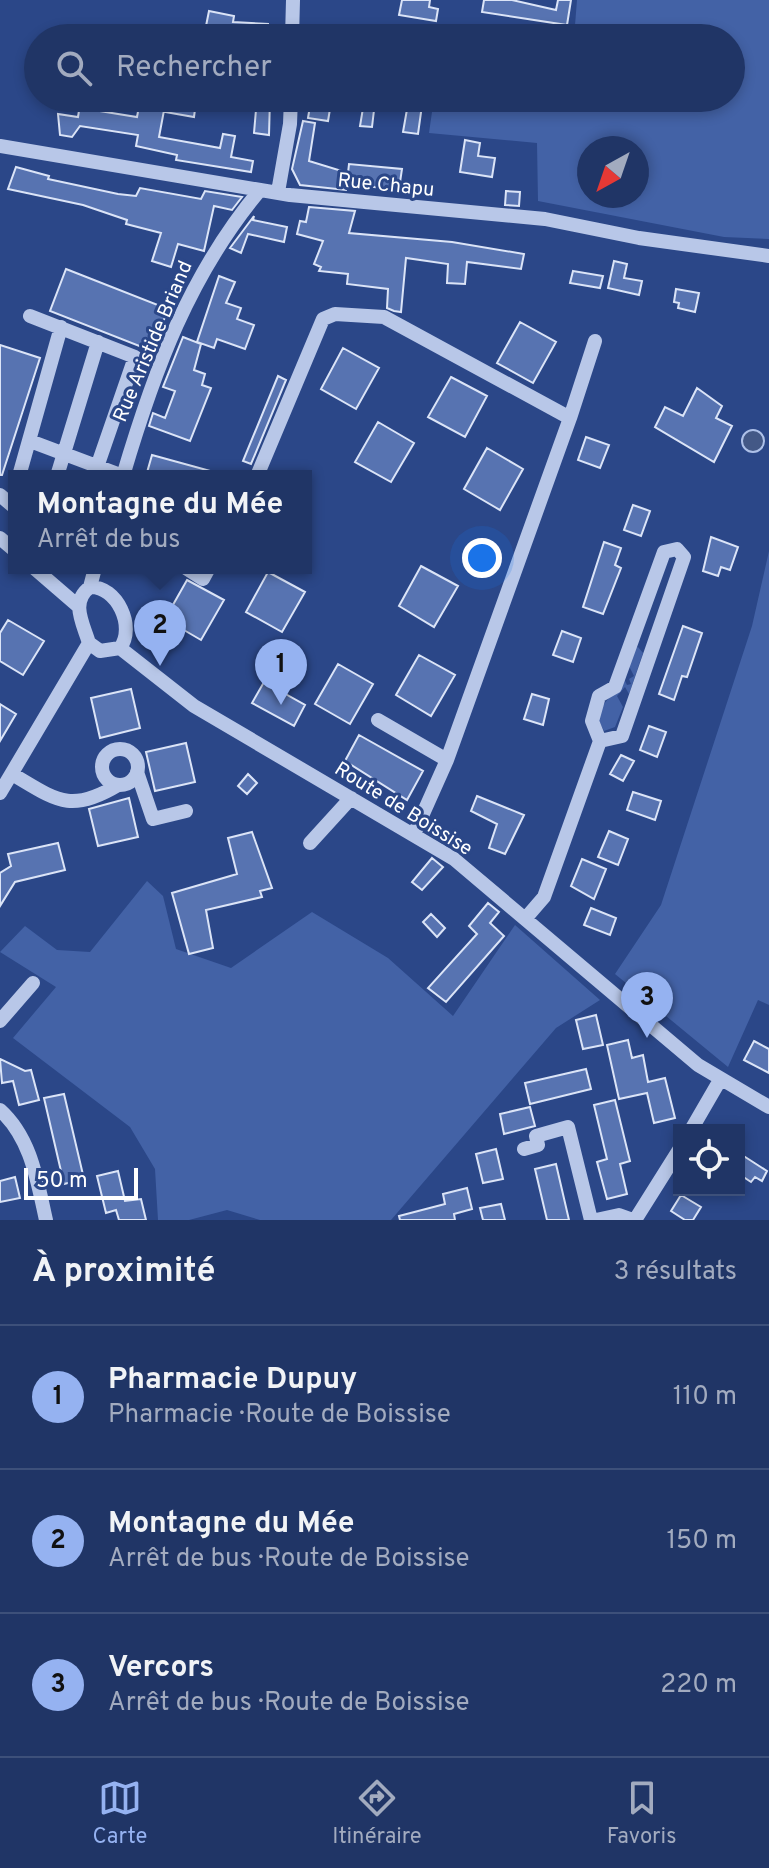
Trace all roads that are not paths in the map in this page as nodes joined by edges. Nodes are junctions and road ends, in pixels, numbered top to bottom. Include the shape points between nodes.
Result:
1 (293, 0) edge
2 (292, 24) edge
3 (290, 112) edge
4 (0, 146) edge
5 (260, 190) junction
6 (278, 192) junction
7 (769, 256) edge
8 (30, 316) dead end
9 (61, 327) junction
10 (595, 341) dead end
11 (98, 342) junction
12 (570, 418) junction
13 (30, 441) junction
14 (103, 451) junction
15 (65, 456) junction
16 (128, 460) junction
17 (97, 467) junction
18 (21, 470) edge
19 (59, 470) edge
20 (106, 470) edge
21 (125, 470) edge
22 (260, 470) edge
23 (41, 574) edge
24 (93, 574) edge
25 (90, 587) junction
26 (78, 606) junction
27 (89, 643) junction
28 (120, 648) junction
29 (378, 720) dead end
30 (600, 741) junction
31 (447, 760) junction
32 (137, 772) junction
33 (12, 774) junction
34 (118, 785) junction
35 (0, 793) edge
36 (351, 798) junction
37 (186, 811) dead end
38 (414, 834) junction
39 (310, 843) dead end
40 (525, 919) junction
41 (33, 983) dead end
42 (0, 1021) edge
43 (720, 1080) junction
44 (769, 1107) edge
45 (0, 1110) edge
46 (694, 1124) edge
47 (524, 1149) dead end
48 (673, 1159) edge
49 (46, 1220) edge
50 (593, 1220) edge
51 (634, 1220) edge

1 - 2 street
3 - 6 street
4 - 5 street, Rue Chapu
5 - 6 street, Rue Chapu
5 - 16 street, Rue Aristide Briand via 203,267 139,416
6 - 7 street, Rue Chapu via 545,219
8 - 9 street
9 - 11 street
9 - 13 street
10 - 12 street
11 - 14 street via 135,357
11 - 15 street
12 - 22 street via 384,317 335,314 323,319
12 - 31 street
13 - 15 street
13 - 18 street
14 - 16 street
14 - 17 street
15 - 17 street
15 - 19 street
16 - 21 street, Rue Aristide Briand
17 - 20 street
23 - 26 street
24 - 25 street
25 - 26 street via 79,596
25 - 28 street via 103,588 118,602 125,630
26 - 27 street
27 - 28 street via 100,651
27 - 33 street
28 - 36 street, Route de Boissise via 194,706
29 - 31 street
30 - 30 street via 622,736 684,557 677,549 664,552 615,687 599,696 592,721
30 - 40 street via 544,897
31 - 38 street
32 - 34 street via 130,782
32 - 34 street via 128,751 110,752 102,768 107,780
32 - 37 street via 153,819
33 - 34 street via 66,802 95,799
33 - 35 street
36 - 38 street, Route de Boissise
36 - 39 street
38 - 40 street, Route de Boissise via 454,859
40 - 43 street, Route de Boissise
41 - 42 street
43 - 44 street, Route de Boissise
43 - 46 street
45 - 49 street via 16,1124 28,1149
47 - 50 street via 538,1145 536,1136 568,1127
48 - 51 street
50 - 51 street via 619,1215

